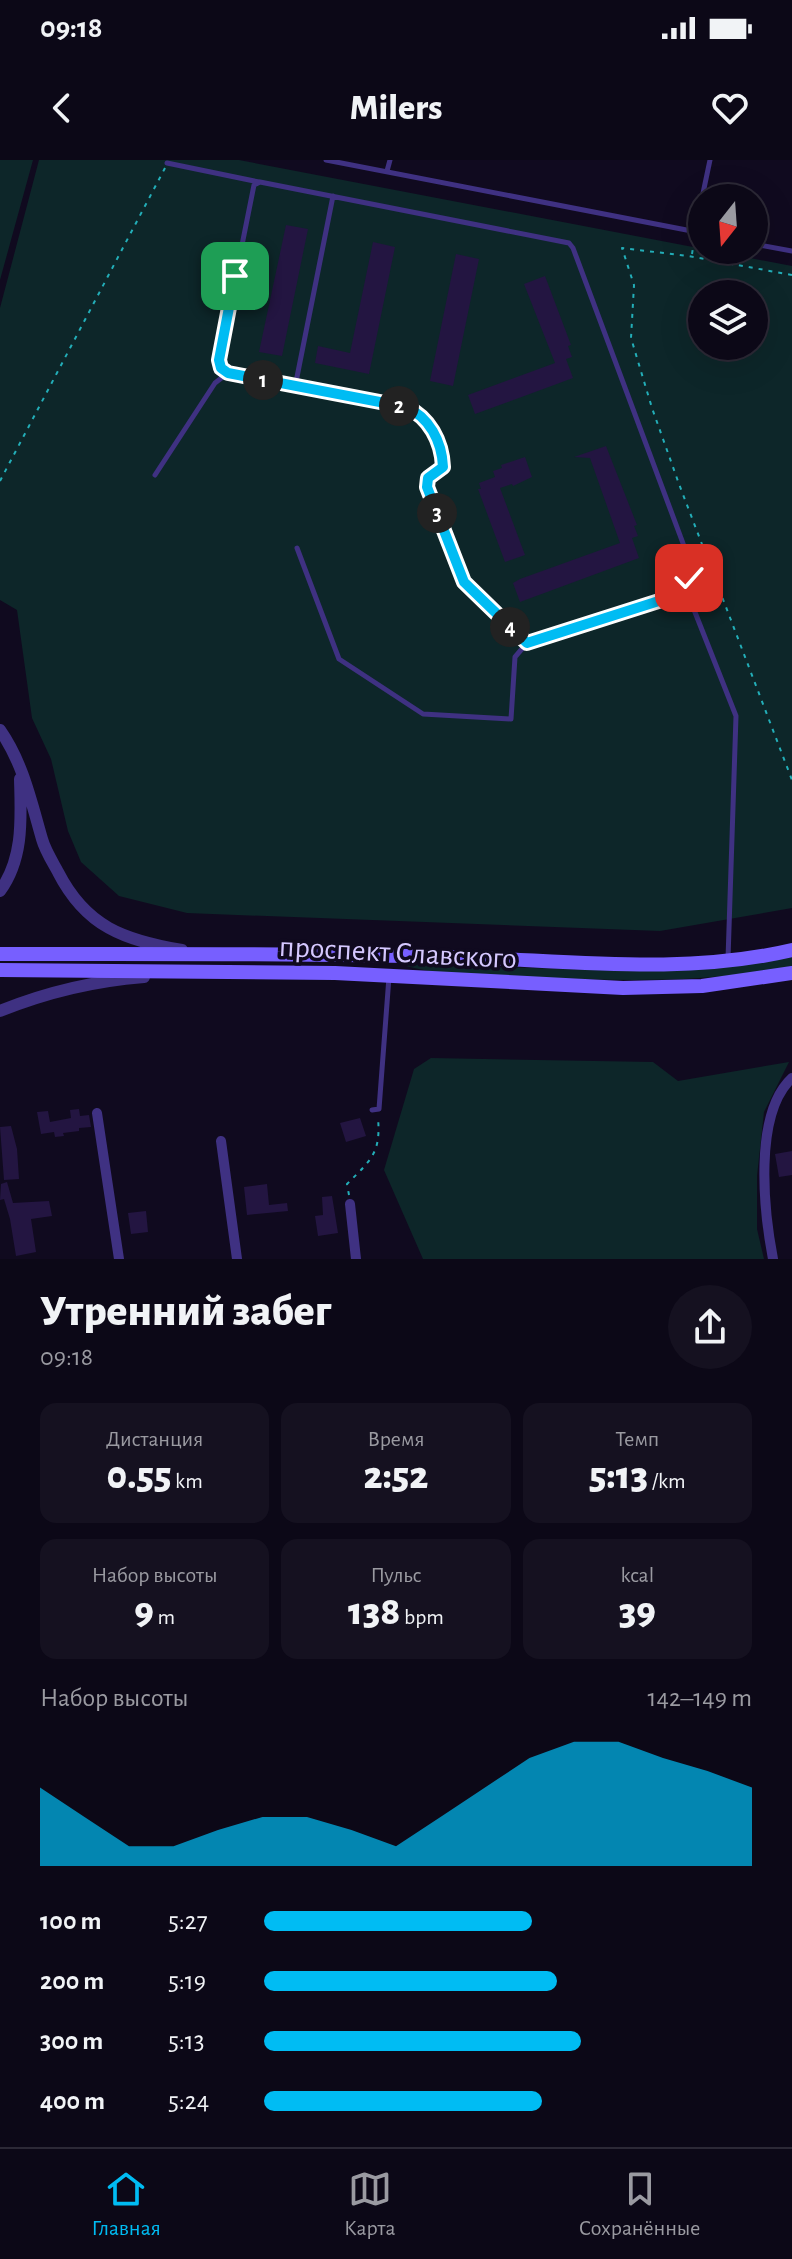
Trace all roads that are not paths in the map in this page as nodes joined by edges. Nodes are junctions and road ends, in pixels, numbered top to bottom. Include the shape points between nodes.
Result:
1 (326, 160) edge
2 (390, 160) edge
3 (710, 160) edge
4 (167, 163) road end
5 (387, 171) junction
6 (260, 182) junction
7 (705, 184) edge
8 (333, 196) junction
9 (688, 230) edge
10 (768, 247) edge
11 (792, 251) edge
12 (228, 373) junction
13 (295, 387) junction
14 (155, 475) dead end
15 (297, 548) dead end
16 (687, 592) junction
17 (527, 643) junction
18 (0, 730) edge
19 (20, 767) junction
20 (0, 891) edge
21 (792, 950) edge
22 (203, 953) junction
23 (0, 954) edge
24 (728, 960) junction
25 (0, 970) edge
26 (201, 972) junction
27 (792, 973) edge
28 (389, 976) junction
29 (0, 1011) edge
30 (792, 1078) edge
31 (374, 1110) road end
32 (97, 1113) dead end
33 (221, 1141) dead end
34 (350, 1204) road end
35 (119, 1259) edge
36 (237, 1259) edge
37 (356, 1259) edge
38 (773, 1259) edge

1 - 5 lane
2 - 5 lane
3 - 7 lane
4 - 6 lane
5 - 9 lane
6 - 8 lane
6 - 12 lane via 251,193 219,360
8 - 13 lane
8 - 16 lane via 569,243 684,546
10 - 11 lane
12 - 13 lane
12 - 14 lane via 215,383
13 - 17 lane via 406,407 430,425 443,467 428,478 427,487 464,582
15 - 17 lane via 339,659 423,714 511,719 515,657
16 - 17 lane
16 - 24 lane via 736,716
18 - 19 street
19 - 20 street via 21,831 12,871
19 - 22 street via 42,841 69,894 87,914 138,942
21 - 24 main road, проспект Славского
22 - 23 main road, проспект Славского
22 - 24 main road, проспект Славского via 596,964
25 - 26 main road, проспект Славского
26 - 28 main road, проспект Славского
26 - 29 street via 99,981
27 - 28 main road, проспект Славского via 702,986 623,988
28 - 31 lane
30 - 38 street via 778,1098 762,1178
32 - 35 street
33 - 36 street
34 - 37 street

